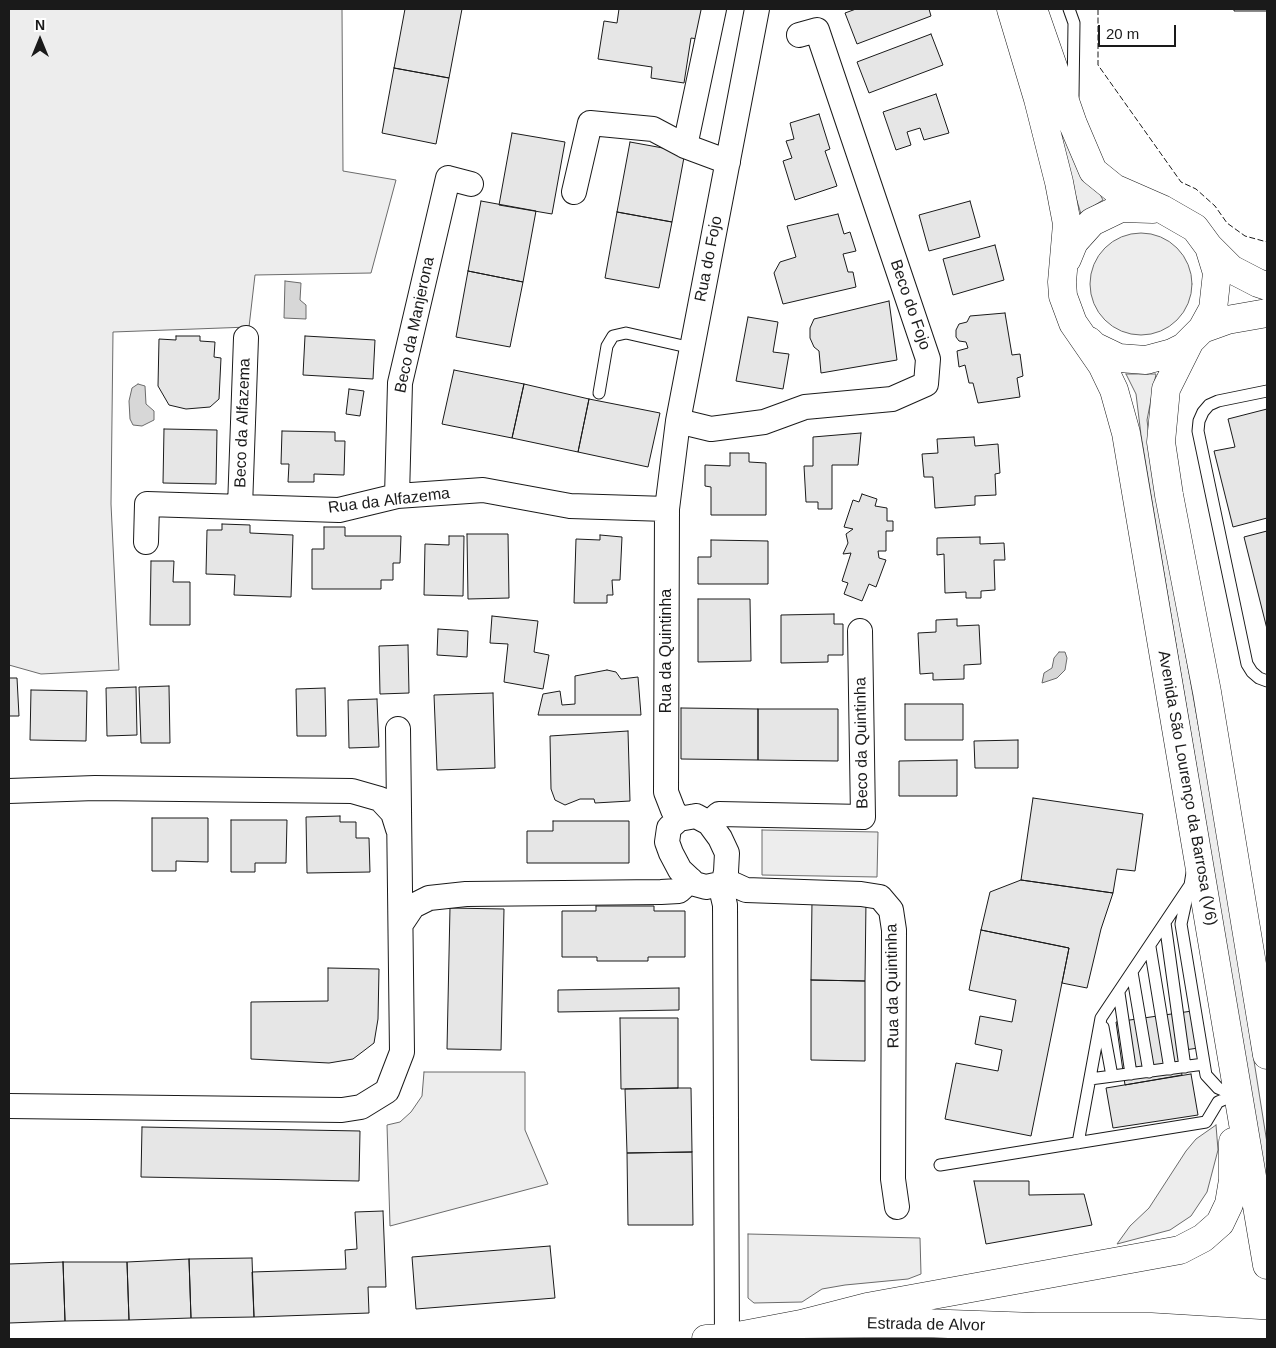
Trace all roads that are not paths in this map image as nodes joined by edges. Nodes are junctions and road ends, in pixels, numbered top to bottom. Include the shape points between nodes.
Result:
1 (714, 9) edge
2 (757, 9) edge
3 (1006, 9) edge
4 (1011, 9) edge
5 (1033, 9) edge
6 (1069, 9) edge
7 (799, 36) dead end
8 (1021, 38) junction
9 (1073, 124) junction
10 (685, 146) junction
11 (728, 162) junction
12 (471, 184) dead end
13 (574, 192) dead end
14 (1162, 209) junction
15 (1208, 247) junction
16 (1062, 282) junction
17 (1267, 286) edge
18 (1267, 313) edge
19 (1073, 323) junction
20 (1195, 336) junction
21 (246, 338) dead end
22 (692, 348) junction
23 (1267, 390) edge
24 (599, 393) dead end
25 (678, 421) junction
26 (397, 496) junction
27 (240, 507) junction
28 (667, 509) junction
29 (146, 542) dead end
30 (860, 631) dead end
31 (1267, 681) edge
32 (398, 729) dead end
33 (9, 790) edge
34 (680, 819) junction
35 (709, 823) junction
36 (400, 835) junction
37 (1196, 844) junction
38 (400, 862) junction
39 (691, 880) junction
40 (722, 882) junction
41 (1190, 885) junction
42 (466, 894) junction
43 (1165, 923) junction
44 (401, 924) junction
45 (1150, 947) junction
46 (1132, 972) junction
47 (1119, 993) junction
48 (1101, 1018) junction
49 (1267, 1055) edge
50 (1204, 1064) junction
51 (1186, 1067) junction
52 (1170, 1069) junction
53 (1149, 1072) junction
54 (1131, 1074) junction
55 (1112, 1076) junction
56 (1090, 1080) junction
57 (1237, 1092) junction
58 (9, 1106) edge
59 (1078, 1143) junction
60 (940, 1164) dead end
61 (896, 1207) dead end
62 (1267, 1265) edge
63 (801, 1324) junction
64 (1267, 1334) edge
65 (716, 1339) edge

1 - 10 street
2 - 11 street, Rua do Fojo
3 - 8 main road
4 - 8 main road, Avenida São Lourenço da Barrosa (V6)
5 - 9 main road, Avenida São Lourenço da Barrosa (V6)
6 - 9 lane via 1074,23
7 - 25 street, Beco do Fojo via 817,30 928,359 926,384 892,399 805,407 764,422 711,429
8 - 16 main road, Avenida São Lourenço da Barrosa (V6) via 1068,224
9 - 14 main road, Avenida São Lourenço da Barrosa (V6) via 1093,171 1114,188
10 - 11 street
10 - 13 street via 653,129 590,123
11 - 22 street, Rua do Fojo
12 - 26 street, Beco da Manjerona via 448,178 400,383
14 - 15 main road, Avenida São Lourenço da Barrosa (V6) via 1195,228
14 - 16 main road, Avenida São Lourenço da Barrosa (V6) via 1122,208 1092,222 1074,242 1067,256
15 - 17 main road via 1230,269
15 - 20 main road, Avenida São Lourenço da Barrosa (V6) via 1217,273 1213,309
16 - 19 main road, Avenida São Lourenço da Barrosa (V6) via 1063,296
18 - 20 main road via 1227,320
19 - 20 main road, Avenida São Lourenço da Barrosa (V6) via 1094,346 1119,358 1146,360 1172,353
19 - 37 main road, Avenida São Lourenço da Barrosa (V6) via 1102,365 1114,390 1126,433
20 - 49 main road, Avenida São Lourenço da Barrosa (V6) via 1166,389 1161,442 1208,692
21 - 27 street, Beco da Alfazema
22 - 24 lane via 626,333 614,336 607,346
22 - 25 street, Rua do Fojo
23 - 31 lane via 1209,405 1199,421 1198,431 1247,664 1259,678
25 - 28 street, Rua do Fojo
26 - 27 street, Rua da Alfazema via 339,510
26 - 28 street, Rua da Alfazema via 483,490 570,506
27 - 29 street, Rua da Alfazema via 147,504
28 - 34 street, Rua da Quintinha via 666,792
30 - 35 street, Beco da Quintinha via 863,817 719,814
32 - 36 street
33 - 36 street via 352,791 380,799 393,813
34 - 35 street via 696,816
34 - 39 street via 669,828 667,842 680,870
35 - 40 street via 727,853 728,862
36 - 38 street
37 - 41 lane
37 - 57 main road, Avenida São Lourenço da Barrosa (V6)
38 - 42 street via 413,879 433,891
38 - 44 street
39 - 40 street via 706,887
39 - 42 street via 680,891
40 - 61 street, Rua da Quintinha via 746,890 862,894 880,897 891,910 894,930 893,1179
40 - 65 street via 725,905
41 - 43 lane
41 - 50 lane via 1181,924
42 - 44 street via 429,898 413,906
43 - 45 lane
43 - 51 lane
44 - 58 street via 402,1052 387,1091 361,1107 300,1110
45 - 46 lane
45 - 52 lane
46 - 47 lane
46 - 53 lane
47 - 48 lane
47 - 54 lane
48 - 55 lane
48 - 56 lane
50 - 51 lane
50 - 57 lane via 1206,1075 1218,1088
51 - 52 lane
52 - 53 lane
53 - 54 lane
54 - 55 lane
55 - 56 lane
56 - 59 lane
57 - 59 lane via 1218,1102 1206,1122
57 - 62 main road, Avenida São Lourenço da Barrosa (V6)
57 - 63 main road via 1229,1204 1220,1223 1203,1238 1180,1250 867,1307
59 - 60 lane
63 - 64 main road, Estrada de Alvor via 1151,1327
63 - 65 main road, Estrada de Alvor

